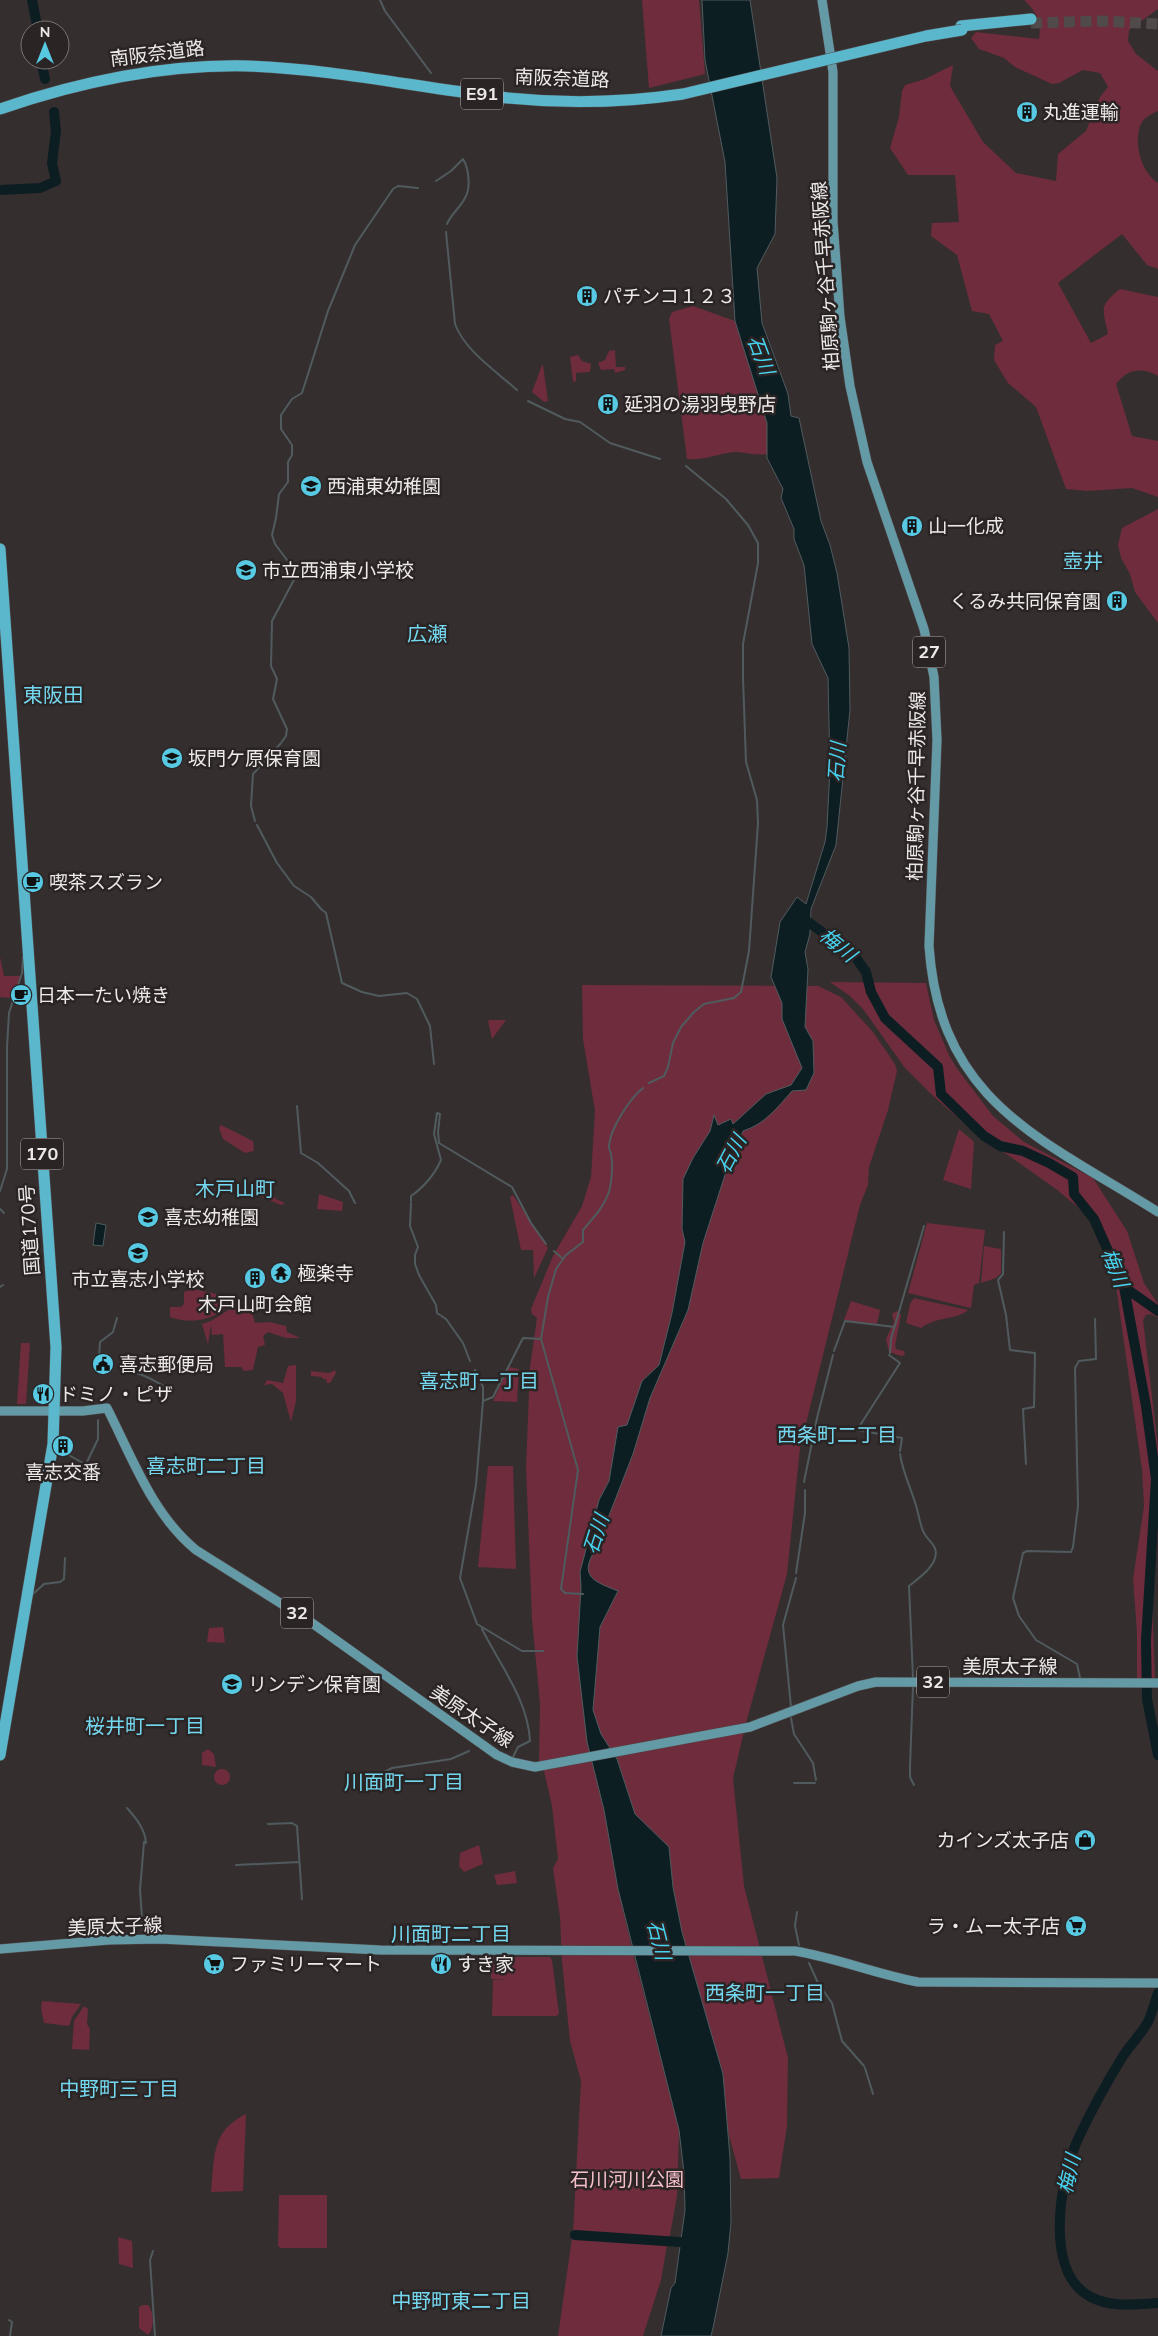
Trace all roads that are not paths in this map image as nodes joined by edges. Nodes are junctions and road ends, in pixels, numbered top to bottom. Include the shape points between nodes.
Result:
1 (822, 0) edge
2 (1031, 21) tunnel mouth
3 (962, 28) junction
4 (57, 92) junction
5 (0, 104) edge
6 (0, 109) edge
7 (0, 114) edge
8 (0, 549) edge
9 (1158, 1212) edge
10 (0, 1411) edge
11 (55, 1412) junction
12 (1158, 1683) edge
13 (0, 1755) edge
14 (0, 1949) edge
15 (1154, 1983) edge

1 - 9 main road, 柏原駒ヶ谷千早赤阪線 / 27 via 834,72 833,221 840,317 850,386 867,462 924,629 934,677 937,740 929,946 936,998 960,1056 979,1085 1006,1114 1034,1136
2 - 3 highway, 南阪奈道路 / E91
3 - 4 highway, 南阪奈道路 / E91, bridge via 740,82 648,99 596,102 499,97 361,76 247,66 171,70
3 - 5 highway, 南阪奈道路 / E91, bridge via 924,31 738,78 648,96 550,98 311,66 247,63 172,66 127,72 44,90
4 - 6 highway, 南阪奈道路 / E91, bridge
4 - 7 highway, bridge
8 - 11 highway, 国道170号 / 170 via 56,1347
10 - 11 main road, 美原太子線 / 32
11 - 12 main road, 美原太子線 / 32 via 106,1408 157,1506 183,1540 312,1623 497,1755 518,1764 538,1767 743,1728 876,1682
11 - 13 highway, 国道170号 / 170 via 53,1444
14 - 15 main road, 美原太子線 via 160,1939 389,1950 795,1951 826,1956 918,1982

